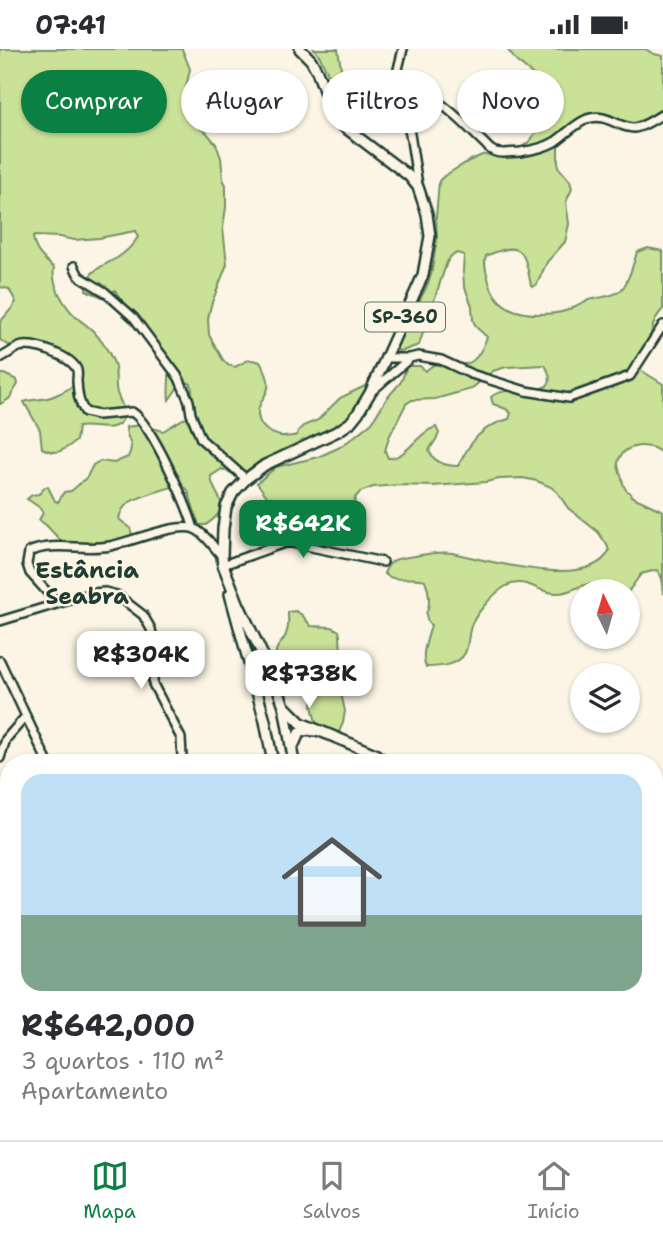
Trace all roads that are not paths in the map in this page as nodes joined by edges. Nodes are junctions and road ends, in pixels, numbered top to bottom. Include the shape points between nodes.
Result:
1 (300, 49) edge
2 (403, 49) edge
3 (398, 70) edge
4 (443, 107) edge
5 (663, 114) edge
6 (410, 133) edge
7 (418, 187) junction
8 (74, 266) dead end
9 (663, 325) edge
10 (0, 358) edge
11 (386, 358) junction
12 (410, 358) junction
13 (369, 393) junction
14 (246, 479) junction
15 (194, 529) junction
16 (223, 561) junction
17 (383, 562) dead end
18 (226, 576) junction
19 (57, 603) junction
20 (0, 621) edge
21 (1, 663) edge
22 (276, 683) junction
23 (257, 690) junction
24 (284, 706) junction
25 (26, 716) junction
26 (321, 732) junction
27 (292, 749) junction
28 (1, 754) edge
29 (44, 754) edge
30 (182, 754) edge
31 (271, 754) edge
32 (293, 754) edge
33 (375, 754) edge

1 - 7 main road via 311,60 332,112 343,126
2 - 3 street
4 - 5 street via 492,151 503,153 548,145 586,119 605,118 632,128
6 - 7 street
7 - 11 main road, SP-360 via 429,236 423,275
8 - 14 street via 79,276 134,318 179,378 201,439
9 - 12 street via 630,376 569,398 526,391 441,360
10 - 15 street via 20,347 34,346 60,356 77,370 78,396 85,412 136,414 150,432
11 - 12 street
11 - 13 main road, SP-360
12 - 13 street
13 - 14 main road, SP-360 via 359,413 344,427 264,465
14 - 16 main road, SP-360 via 226,507
15 - 16 street
15 - 19 street via 170,530 110,546 41,547 29,552 30,573
16 - 17 street via 287,542
16 - 18 main road, SP-360
18 - 22 main road, SP-360
18 - 23 main road, SP-360
19 - 20 street
19 - 30 street via 105,592 117,594 143,615 154,645 153,684 181,738
21 - 25 street
22 - 23 main road via 262,676
22 - 24 main road, SP-360
23 - 31 main road, SP-360
24 - 26 main road via 301,723
24 - 27 main road, SP-360
25 - 28 street via 6,739
25 - 29 street
26 - 27 main road via 299,733
26 - 33 main road
27 - 32 main road, SP-360

